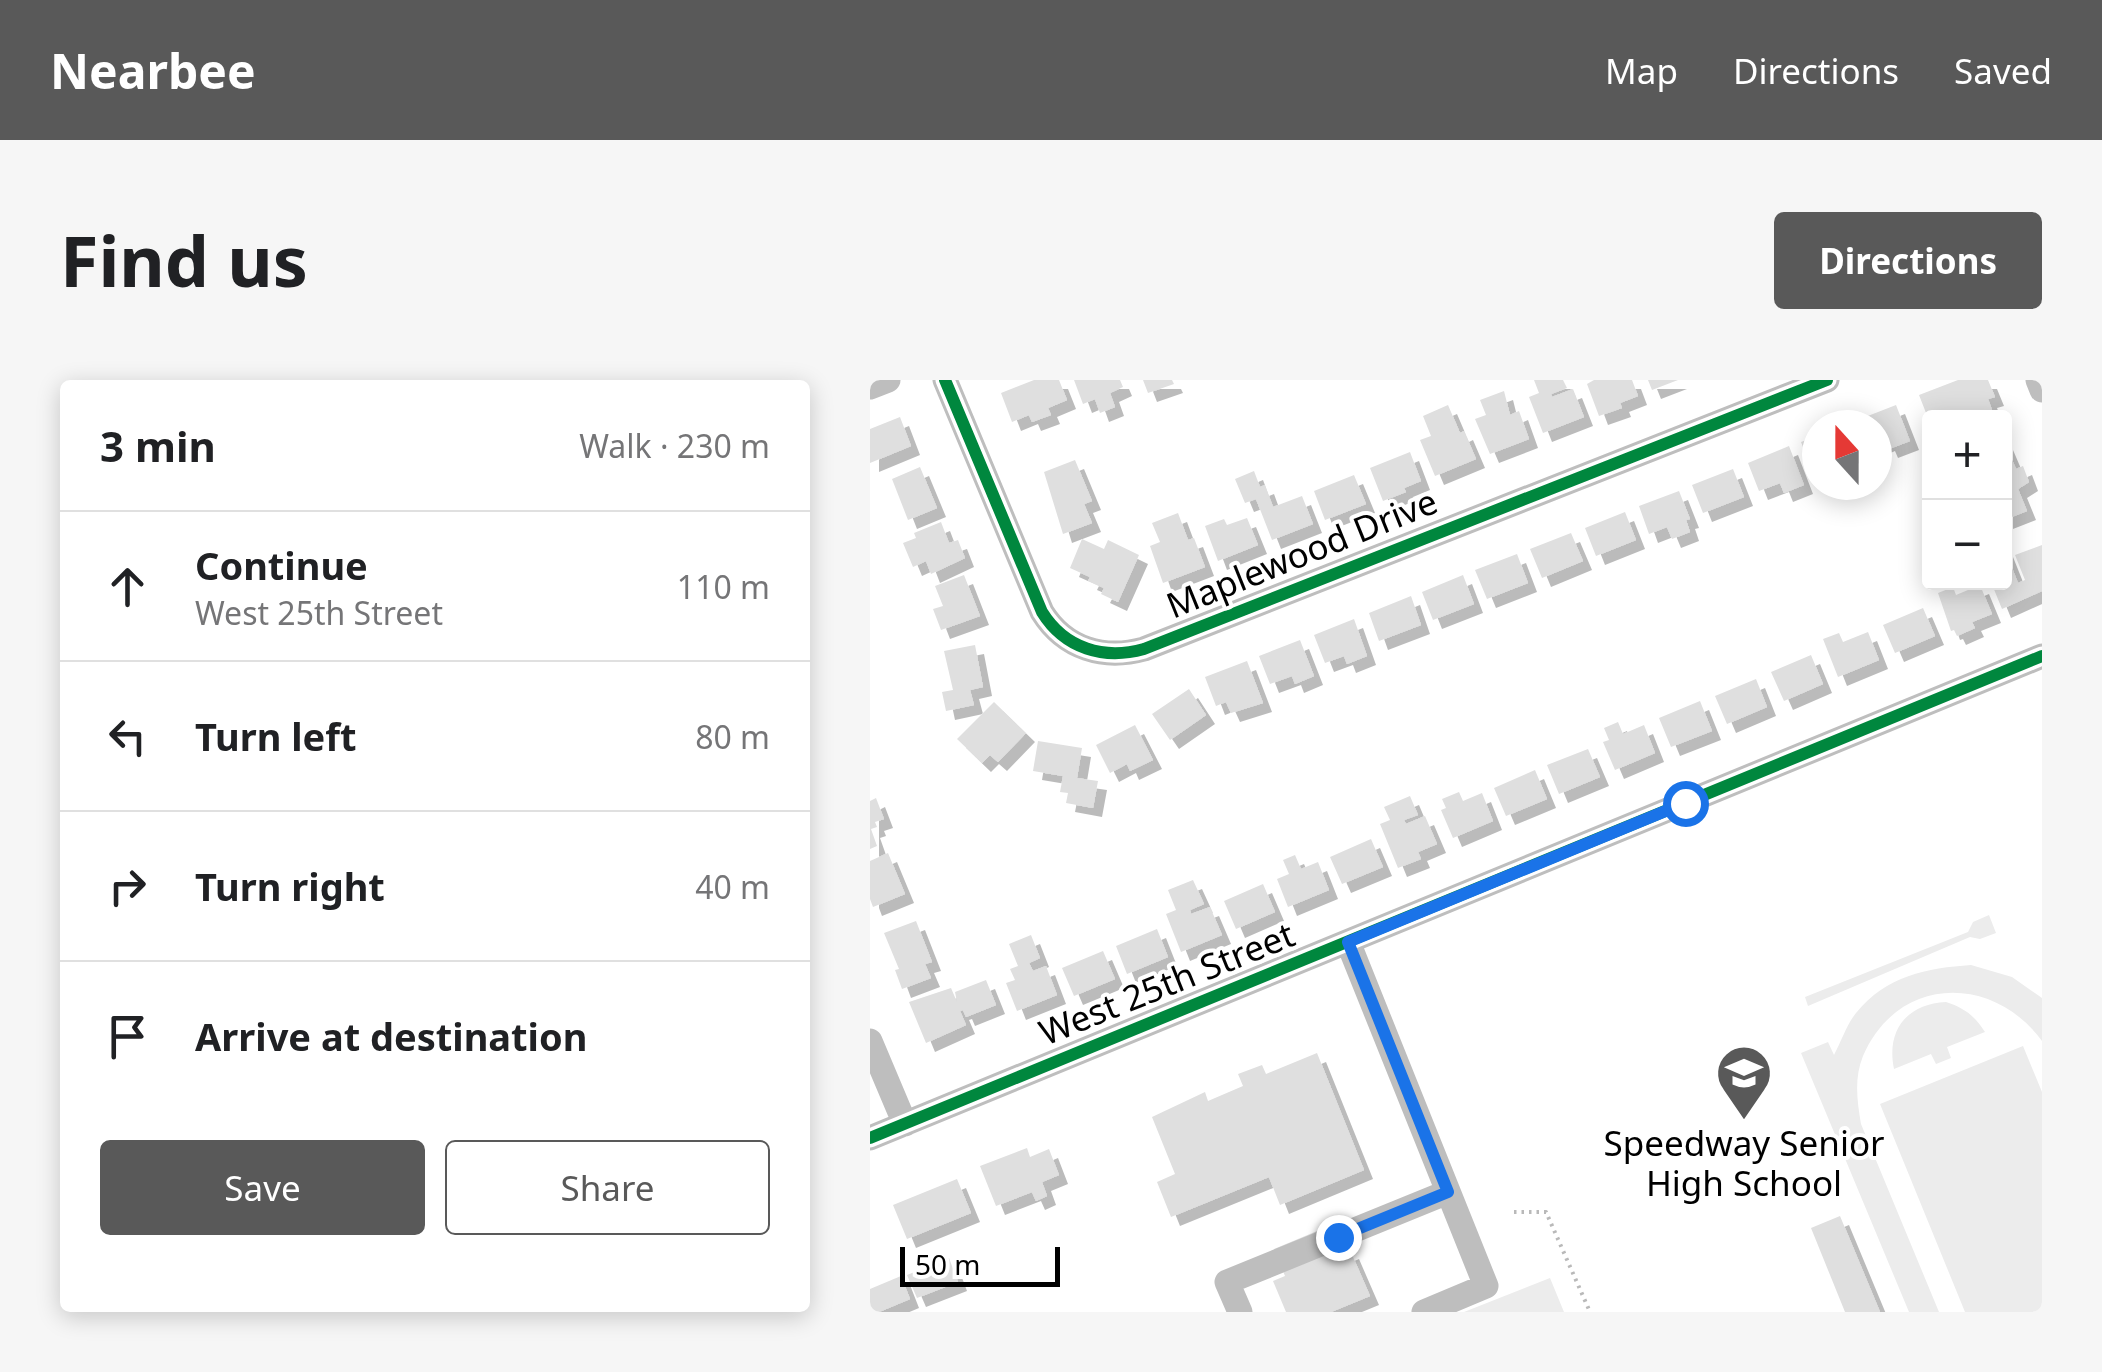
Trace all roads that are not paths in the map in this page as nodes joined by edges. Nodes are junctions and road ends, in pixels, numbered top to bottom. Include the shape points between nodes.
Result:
1 (888, 380) edge
2 (945, 380) edge
3 (1826, 380) edge
4 (2038, 380) edge
5 (870, 387) edge
6 (2042, 390) edge
7 (2042, 656) edge
8 (1348, 942) junction
9 (870, 1041) edge
10 (904, 1124) junction
11 (870, 1138) edge
12 (1448, 1192) junction
13 (1240, 1312) edge
14 (1424, 1312) edge

1 - 5 street
2 - 3 street, Maplewood Drive via 1047,620 1077,645 1115,655
4 - 6 street
7 - 8 street, West 25th Street
8 - 10 street, West 25th Street
8 - 12 street
9 - 10 street
10 - 11 street, West 25th Street
12 - 13 street via 1228,1282
12 - 14 street via 1486,1286

